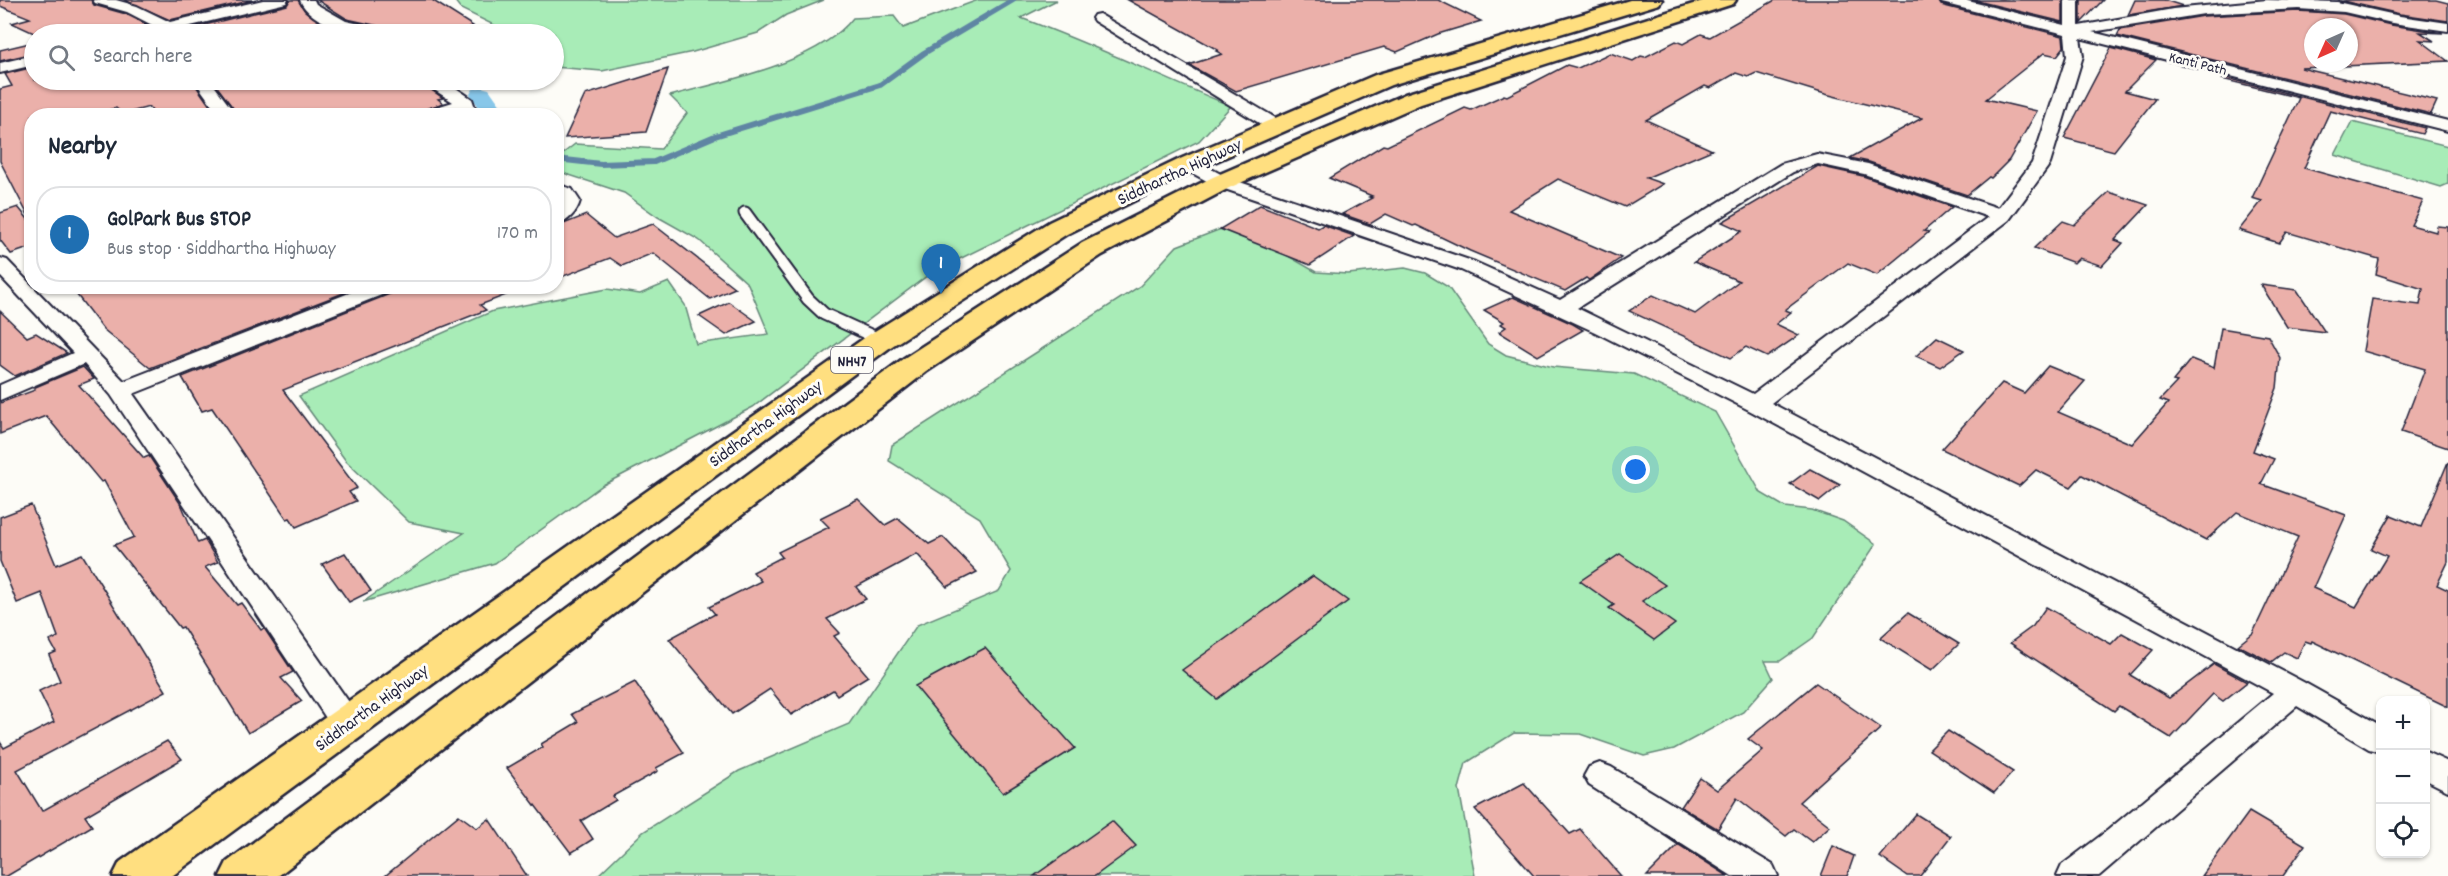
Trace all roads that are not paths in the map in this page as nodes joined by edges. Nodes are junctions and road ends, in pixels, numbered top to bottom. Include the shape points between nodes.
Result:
1 (100, 0) edge
2 (281, 0) edge
3 (307, 0) edge
4 (1652, 0) edge
5 (1726, 0) edge
6 (1947, 0) edge
7 (2072, 0) edge
8 (2337, 3) edge
9 (1099, 18) dead end
10 (159, 24) edge
11 (196, 24) edge
12 (341, 24) edge
13 (2448, 27) edge
14 (2072, 32) junction
15 (24, 63) edge
16 (0, 69) edge
17 (210, 90) edge
18 (450, 90) edge
19 (223, 108) edge
20 (467, 108) edge
21 (2448, 126) edge
22 (1278, 128) junction
23 (1189, 164) junction
24 (1222, 182) junction
25 (564, 193) edge
26 (564, 212) edge
27 (744, 212) dead end
28 (2002, 216) junction
29 (0, 264) edge
30 (24, 289) edge
31 (28, 294) edge
32 (367, 294) edge
33 (1562, 308) junction
34 (881, 340) junction
35 (86, 355) junction
36 (120, 391) junction
37 (0, 393) edge
38 (1755, 404) junction
39 (2295, 691) junction
40 (347, 724) junction
41 (2376, 738) edge
42 (2430, 767) edge
43 (1600, 776) dead end
44 (2448, 778) edge
45 (136, 876) edge
46 (243, 876) edge
47 (1761, 876) edge
48 (2074, 876) edge

1 - 10 street via 132,9
2 - 11 street
3 - 12 street via 310,8
4 - 22 highway, Siddhartha Highway / NH47 via 1415,69
5 - 24 highway, Siddhartha Highway / NH47 via 1413,99
6 - 14 street, Kanti Path
7 - 14 street
8 - 13 street via 2405,22
8 - 14 street via 2215,7 2152,14
9 - 22 street
14 - 21 street, Kanti Path
14 - 28 street via 2075,56 2041,164
15 - 16 street
17 - 19 street
18 - 20 street
22 - 23 highway, Siddhartha Highway / NH47
23 - 24 street
23 - 34 highway, Siddhartha Highway / NH47 via 1058,228
24 - 33 street via 1468,266
24 - 46 highway, Siddhartha Highway / NH47 via 1092,249 915,365
25 - 26 street via 571,201
27 - 34 lane via 808,299 824,314
28 - 33 street via 1868,169 1817,159 1787,168
28 - 38 street
29 - 30 street
31 - 35 street
32 - 36 street
33 - 38 street
34 - 40 highway, Siddhartha Highway / NH47
35 - 36 street
35 - 37 street
36 - 40 street
38 - 39 street
39 - 41 street
39 - 48 street
40 - 45 highway, Siddhartha Highway / NH47
42 - 44 street
43 - 47 street

